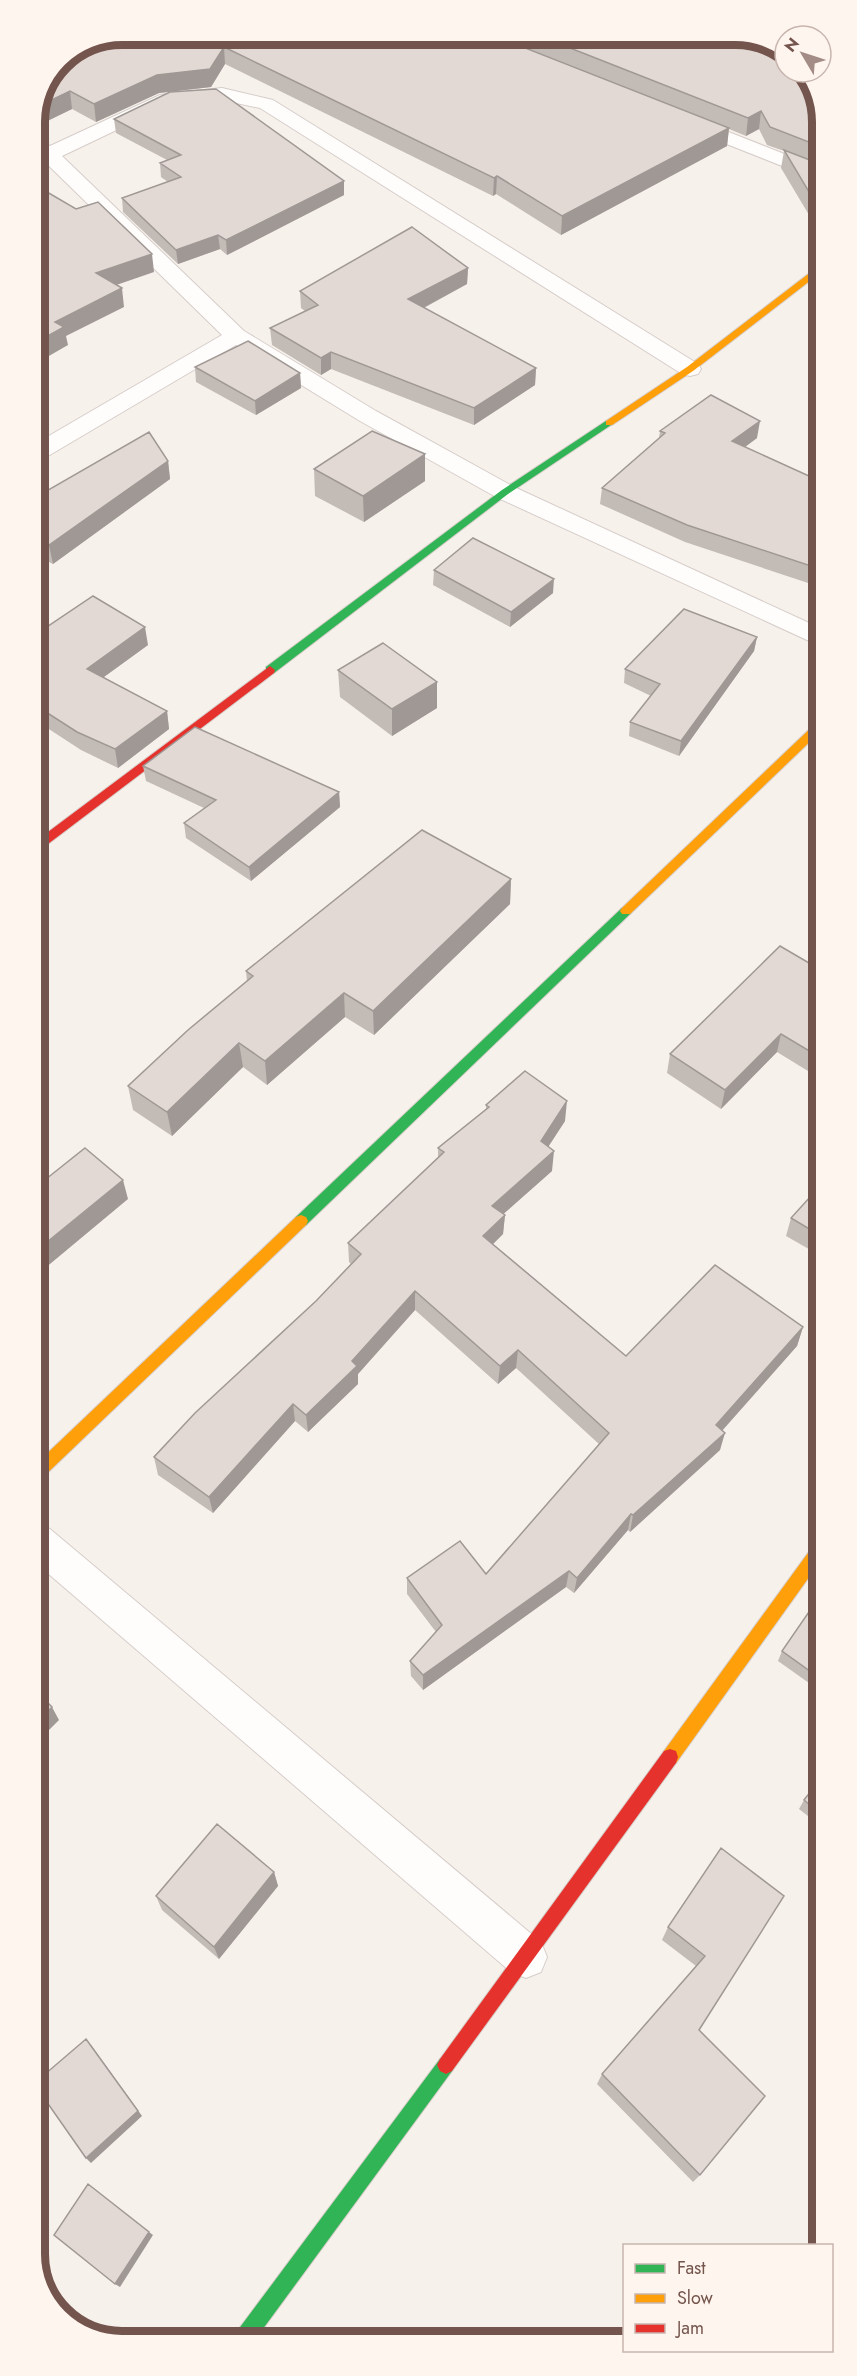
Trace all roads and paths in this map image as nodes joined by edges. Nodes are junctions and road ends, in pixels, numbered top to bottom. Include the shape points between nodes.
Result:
1 (667, 114) edge
2 (45, 150) edge
3 (45, 159) edge
4 (812, 173) edge
5 (812, 274) edge
6 (236, 336) junction
7 (690, 369) junction
8 (45, 448) edge
9 (505, 492) junction
10 (812, 634) edge
11 (812, 734) edge
12 (45, 840) edge
13 (45, 1465) edge
14 (45, 1548) edge
15 (812, 1561) edge
16 (526, 1957) junction
17 (249, 2331) edge

1 - 4 street
2 - 7 street via 167,99 222,94 266,104
3 - 6 street
5 - 7 street
6 - 8 street
6 - 9 street
7 - 9 street
9 - 10 street
9 - 12 street
11 - 13 street
14 - 16 street
15 - 16 street
16 - 17 street

